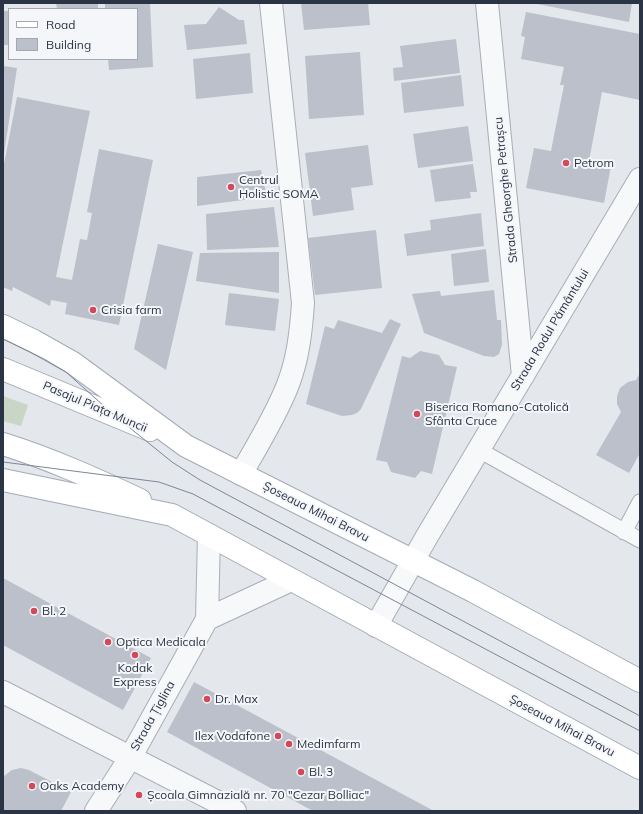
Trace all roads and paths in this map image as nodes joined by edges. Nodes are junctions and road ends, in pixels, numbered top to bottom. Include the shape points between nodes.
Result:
1 (271, 3) edge
2 (487, 3) edge
3 (640, 179) edge
4 (3, 326) edge
5 (3, 369) edge
6 (523, 376) junction
7 (3, 444) edge
8 (186, 446) junction
9 (479, 450) junction
10 (241, 474) junction
11 (3, 480) edge
12 (640, 502) edge
13 (172, 515) junction
14 (624, 532) junction
15 (209, 535) junction
16 (640, 540) edge
17 (413, 561) junction
18 (291, 580) junction
19 (207, 619) junction
20 (376, 626) junction
21 (640, 681) edge
22 (3, 692) edge
23 (130, 758) junction
24 (640, 768) edge
25 (96, 811) edge
26 (236, 811) edge

1 - 10 street via 302,310 296,359 287,386 278,408
2 - 6 street, Strada Gheorghe Petrașcu
3 - 6 street, Strada Rodul Pământului
4 - 8 main road, Șoseaua Mihai Bravu via 73,363
5 - 8 main road, Pasajul Piața Muncii
6 - 9 street, Strada Rodul Pământului
7 - 13 main road via 82,472
8 - 10 main road, Șoseaua Mihai Bravu
9 - 14 lane
9 - 17 street, Strada Rodul Pământului
10 - 17 main road, Șoseaua Mihai Bravu
11 - 13 main road, Șoseaua Mihai Bravu
12 - 14 lane
13 - 15 main road, Șoseaua Mihai Bravu
14 - 16 lane
15 - 18 main road, Șoseaua Mihai Bravu
15 - 19 street
17 - 20 street, Strada Rodul Pământului
17 - 21 main road, Șoseaua Mihai Bravu
18 - 19 street
18 - 20 main road, Șoseaua Mihai Bravu
19 - 23 street, Strada Țiglina
20 - 24 main road, Șoseaua Mihai Bravu
22 - 23 street
23 - 25 street, Strada Țiglina
23 - 26 street

